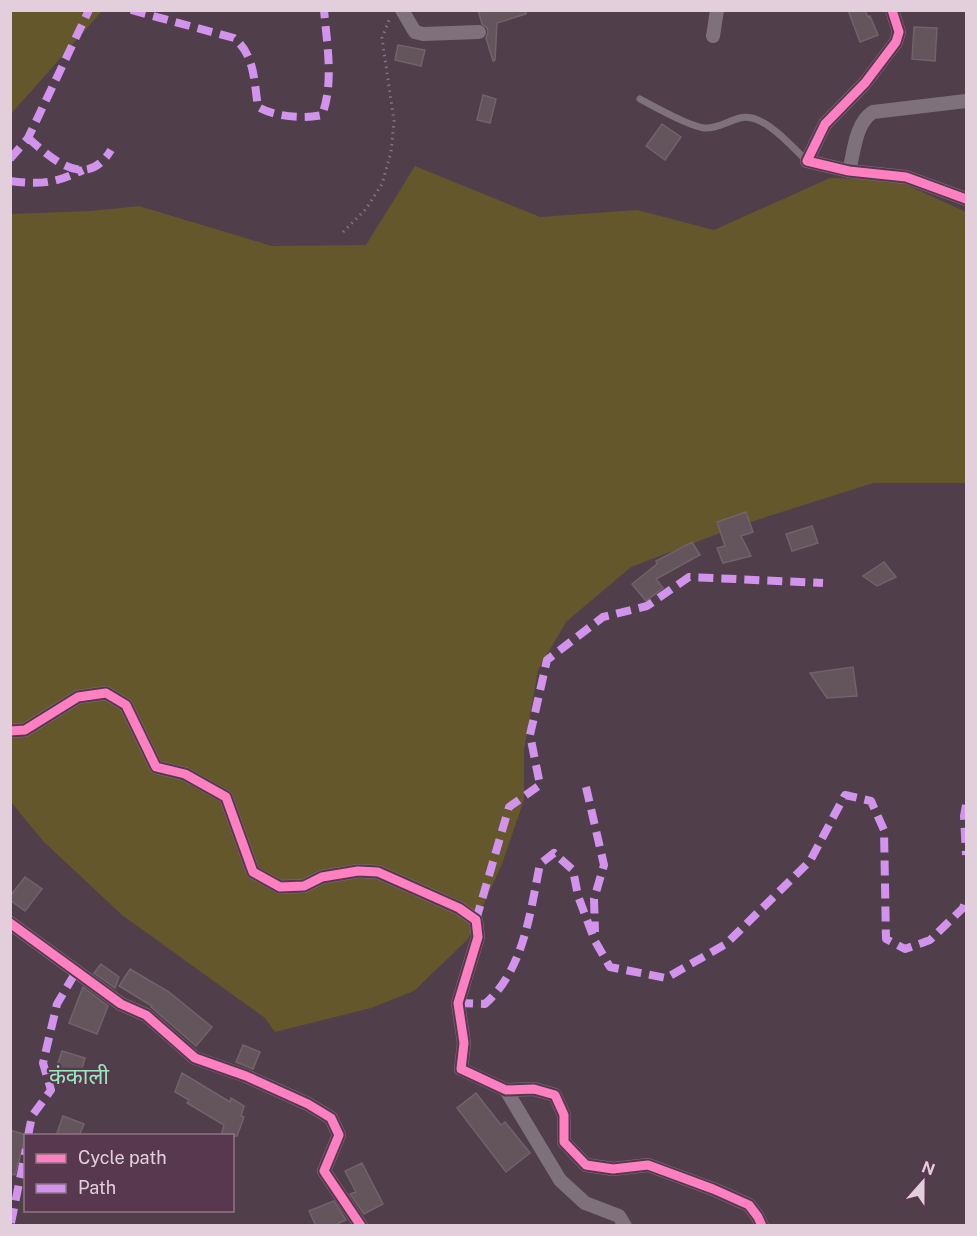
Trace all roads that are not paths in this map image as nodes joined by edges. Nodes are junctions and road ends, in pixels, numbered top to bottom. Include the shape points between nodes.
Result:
1 (402, 10) edge
2 (717, 10) edge
3 (892, 10) edge
4 (479, 32) dead end
5 (713, 36) dead end
6 (640, 99) dead end
7 (966, 101) edge
8 (807, 161) junction
9 (849, 171) junction
10 (966, 199) edge
11 (10, 730) edge
12 (10, 923) edge
13 (506, 1090) junction
14 (361, 1226) edge
15 (625, 1226) edge
16 (762, 1226) edge

1 - 4 street via 415,32
2 - 5 street
3 - 8 street via 899,32 897,42 865,83 825,124
6 - 8 lane via 703,128 748,116 758,118
7 - 9 street via 873,112 861,126
8 - 9 street
9 - 10 street via 906,177
11 - 13 street via 25,730 78,697 106,693 126,705 156,767 185,774 226,797 253,872 280,886 304,886 322,877 378,872 459,908 476,920 478,937 458,1003 464,1043 461,1069
12 - 14 street via 121,1004 146,1015 195,1058 308,1104 331,1118 339,1135 324,1172
13 - 15 street via 560,1180 585,1203 620,1216
13 - 16 street via 534,1089 555,1095 564,1115 564,1142 586,1165 613,1169 648,1165 749,1205

